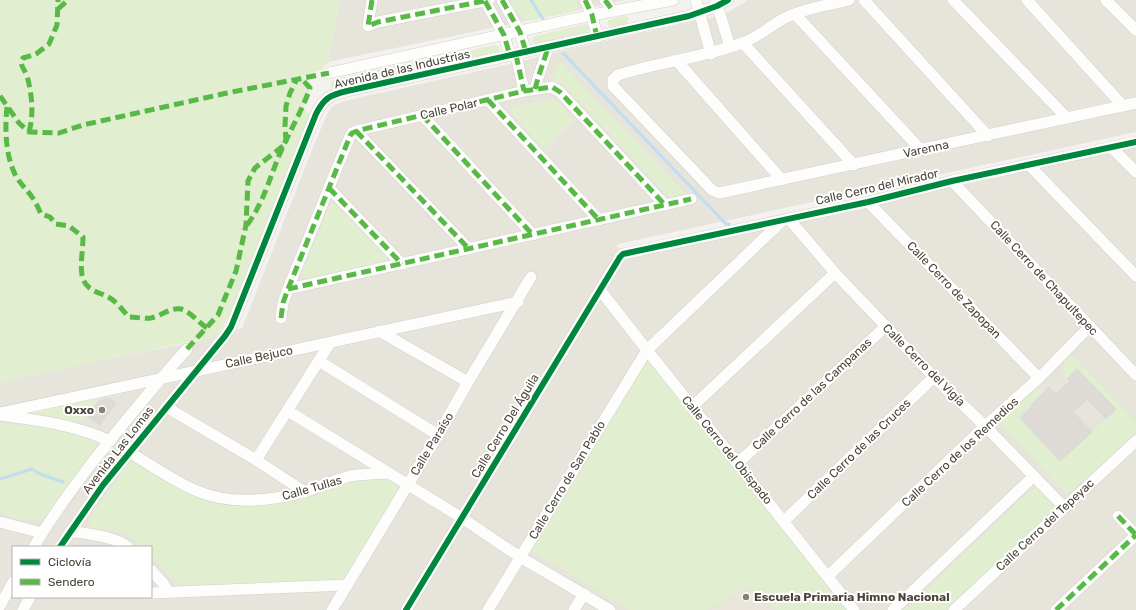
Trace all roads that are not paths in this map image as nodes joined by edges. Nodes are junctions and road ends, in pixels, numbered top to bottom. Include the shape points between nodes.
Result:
1 (372, 0) edge
2 (487, 0) edge
3 (502, 0) edge
4 (585, 0) edge
5 (604, 0) edge
6 (673, 0) edge
7 (696, 0) edge
8 (728, 0) edge
9 (849, 0) edge
10 (864, 0) edge
11 (953, 0) edge
12 (1027, 0) edge
13 (1106, 0) edge
14 (716, 3) edge
15 (629, 8) junction
16 (613, 11) junction
17 (700, 13) junction
18 (795, 14) junction
19 (592, 15) junction
20 (635, 28) junction
21 (1136, 30) edge
22 (520, 32) junction
23 (504, 35) junction
24 (597, 37) junction
25 (743, 43) junction
26 (730, 47) junction
27 (548, 48) junction
28 (517, 54) junction
29 (711, 54) junction
30 (676, 60) junction
31 (329, 73) dead end
32 (536, 89) junction
33 (524, 92) junction
34 (488, 100) junction
35 (1136, 104) edge
36 (1123, 106) junction
37 (422, 115) junction
38 (1068, 118) junction
39 (356, 131) junction
40 (988, 136) junction
41 (1136, 142) edge
42 (1112, 148) junction
43 (921, 150) junction
44 (854, 165) junction
45 (1029, 165) junction
46 (1136, 172) edge
47 (782, 180) junction
48 (952, 181) junction
49 (329, 188) junction
50 (691, 199) dead end
51 (868, 202) junction
52 (665, 205) junction
53 (599, 220) junction
54 (785, 220) junction
55 (533, 235) junction
56 (469, 249) junction
57 (623, 254) joint
58 (402, 264) junction
59 (835, 273) junction
60 (1136, 276) edge
61 (531, 277) dead end
62 (288, 289) junction
63 (600, 290) junction
64 (518, 302) junction
65 (281, 318) dead end
66 (886, 326) junction
67 (1090, 326) junction
68 (378, 331) junction
69 (330, 342) junction
70 (187, 349) dead end
71 (647, 350) junction
72 (319, 361) junction
73 (197, 370) junction
74 (1136, 374) edge
75 (934, 377) junction
76 (162, 378) junction
77 (1039, 378) junction
78 (468, 382) junction
79 (693, 406) junction
80 (166, 408) junction
81 (288, 411) junction
82 (0, 414) edge
83 (985, 426) junction
84 (438, 435) junction
85 (110, 441) junction
86 (1136, 442) edge
87 (129, 452) junction
88 (256, 460) junction
89 (738, 463) junction
90 (387, 473) junction
91 (1034, 476) junction
92 (407, 485) junction
93 (305, 492) junction
94 (1064, 507) junction
95 (1118, 516) dead end
96 (462, 518) junction
97 (784, 521) junction
98 (0, 522) edge
99 (70, 531) junction
100 (42, 533) junction
101 (1136, 535) edge
102 (35, 546) edge
103 (61, 546) edge
104 (126, 546) edge
105 (520, 557) junction
106 (152, 571) edge
107 (828, 576) junction
108 (9, 585) edge
109 (347, 585) junction
110 (168, 592) junction
111 (152, 593) edge
112 (584, 594) junction
113 (29, 598) edge
114 (0, 606) edge
115 (23, 610) edge
116 (332, 610) edge
117 (406, 610) edge
118 (488, 610) edge
119 (574, 610) edge
120 (610, 610) edge
121 (854, 610) edge
122 (893, 610) edge
123 (954, 610) edge
124 (1056, 610) edge

1 - 2 street via 368,26
2 - 23 street
3 - 22 street
4 - 19 street
5 - 16 street
6 - 15 street, Avenida de las Industrias
7 - 17 street
8 - 14 street, Avenida de las Industrias
9 - 18 street
10 - 40 street
11 - 38 street
12 - 36 street
13 - 21 street
14 - 17 street, Avenida de las Industrias
14 - 26 street
15 - 16 street, Avenida de las Industrias
15 - 20 street via 638,14 639,21
16 - 19 street, Avenida de las Industrias
17 - 20 street, Avenida de las Industrias
17 - 29 street
18 - 25 street
18 - 43 street
19 - 22 street, Avenida de las Industrias
19 - 24 street
20 - 24 street, Avenida de las Industrias
22 - 23 street, Avenida de las Industrias
22 - 28 street
23 - 28 street
23 - 31 street, Avenida de las Industrias
24 - 27 street, Avenida de las Industrias
25 - 26 street
25 - 44 street
26 - 29 street
27 - 28 street, Avenida de las Industrias
27 - 32 street
28 - 33 street
28 - 73 street, Avenida de las Industrias via 334,94 326,99 316,114 234,322
29 - 30 street
30 - 47 street
30 - 47 street, Varenna via 618,75 613,80 613,86 706,185 717,193
32 - 33 street, Calle Polar
32 - 52 street, Calle Polar via 552,87 560,92
33 - 34 street, Calle Polar
34 - 37 street, Calle Polar
34 - 53 street
35 - 36 street, Varenna
36 - 38 street, Varenna
37 - 39 street, Calle Polar
37 - 55 street
38 - 40 street, Varenna
39 - 49 street via 350,136
39 - 56 street
40 - 43 street, Varenna
41 - 42 street, Calle Cerro del Mirador
42 - 45 street, Calle Cerro del Mirador
42 - 46 street
43 - 44 street, Varenna
44 - 47 street, Varenna
45 - 48 street, Calle Cerro del Mirador
45 - 60 street
48 - 51 street, Calle Cerro del Mirador
48 - 67 street, Calle Cerro de Chapultepec
49 - 58 street
49 - 62 street
50 - 52 street
51 - 54 street, Calle Cerro del Mirador
51 - 77 street, Calle Cerro de Zapopan
52 - 53 street
53 - 55 street
54 - 57 street, Calle Cerro del Mirador
54 - 59 street, Calle Cerro del Vigía
54 - 71 street, Calle Cerro de San Pablo
55 - 56 street
56 - 58 street
57 - 63 street, Calle Cerro Del Águila
58 - 62 street
59 - 66 street, Calle Cerro del Vigía
59 - 79 street
61 - 64 street, Calle Paraíso
62 - 65 street
63 - 71 street, Calle Cerro del Obispado
63 - 96 street, Calle Cerro Del Águila
64 - 68 street, Calle Bejuco
64 - 78 street, Calle Paraíso
66 - 75 street, Calle Cerro del Vigía
66 - 89 street, Calle Cerro de las Campanas
67 - 74 street, Calle Cerro de Chapultepec
67 - 77 street, Calle Cerro de los Remedios
68 - 69 street, Calle Bejuco
68 - 78 street
69 - 72 street
69 - 73 street, Calle Bejuco
70 - 76 street, Avenida Las Lomas
71 - 79 street, Calle Cerro del Obispado
71 - 105 street, Calle Cerro de San Pablo
72 - 81 street
72 - 84 street
73 - 76 street, Calle Bejuco
73 - 80 street, Avenida Las Lomas
75 - 83 street, Calle Cerro del Vigía
75 - 97 street, Calle Cerro de las Cruces
76 - 82 street, Calle Bejuco
76 - 85 street, Avenida Las Lomas
77 - 83 street, Calle Cerro de los Remedios
78 - 84 street, Calle Paraíso
79 - 89 street, Calle Cerro del Obispado
80 - 87 street, Avenida Las Lomas
80 - 88 street
81 - 88 street
81 - 90 street
82 - 85 street via 71,427
83 - 91 street, Calle Cerro del Vigía
83 - 107 street, Calle Cerro de los Remedios
84 - 92 street, Calle Paraíso
85 - 100 street, Avenida Las Lomas
86 - 94 street, Calle Cerro del Tepeyac
87 - 93 street, Calle Tullas via 179,482 212,496 257,500
87 - 99 street, Avenida Las Lomas
88 - 93 street
89 - 97 street, Calle Cerro del Obispado
90 - 92 street
90 - 93 street, Calle Tullas via 350,476
91 - 94 street, Calle Cerro del Vigía
91 - 122 street
92 - 96 street
92 - 109 street, Calle Paraíso
94 - 123 street, Calle Cerro del Tepeyac
95 - 101 street
96 - 105 street
96 - 117 street, Calle Cerro Del Águila
97 - 107 street, Calle Cerro del Obispado
98 - 100 street
99 - 103 street, Avenida Las Lomas
99 - 104 street via 111,539
100 - 102 street, Avenida Las Lomas
101 - 124 street
105 - 112 street
105 - 118 street, Calle Cerro de San Pablo
106 - 110 street
107 - 121 street, Calle Cerro del Obispado
108 - 114 street
109 - 110 street
109 - 116 street, Calle Paraíso
110 - 111 street
112 - 119 street
112 - 120 street
113 - 115 street

